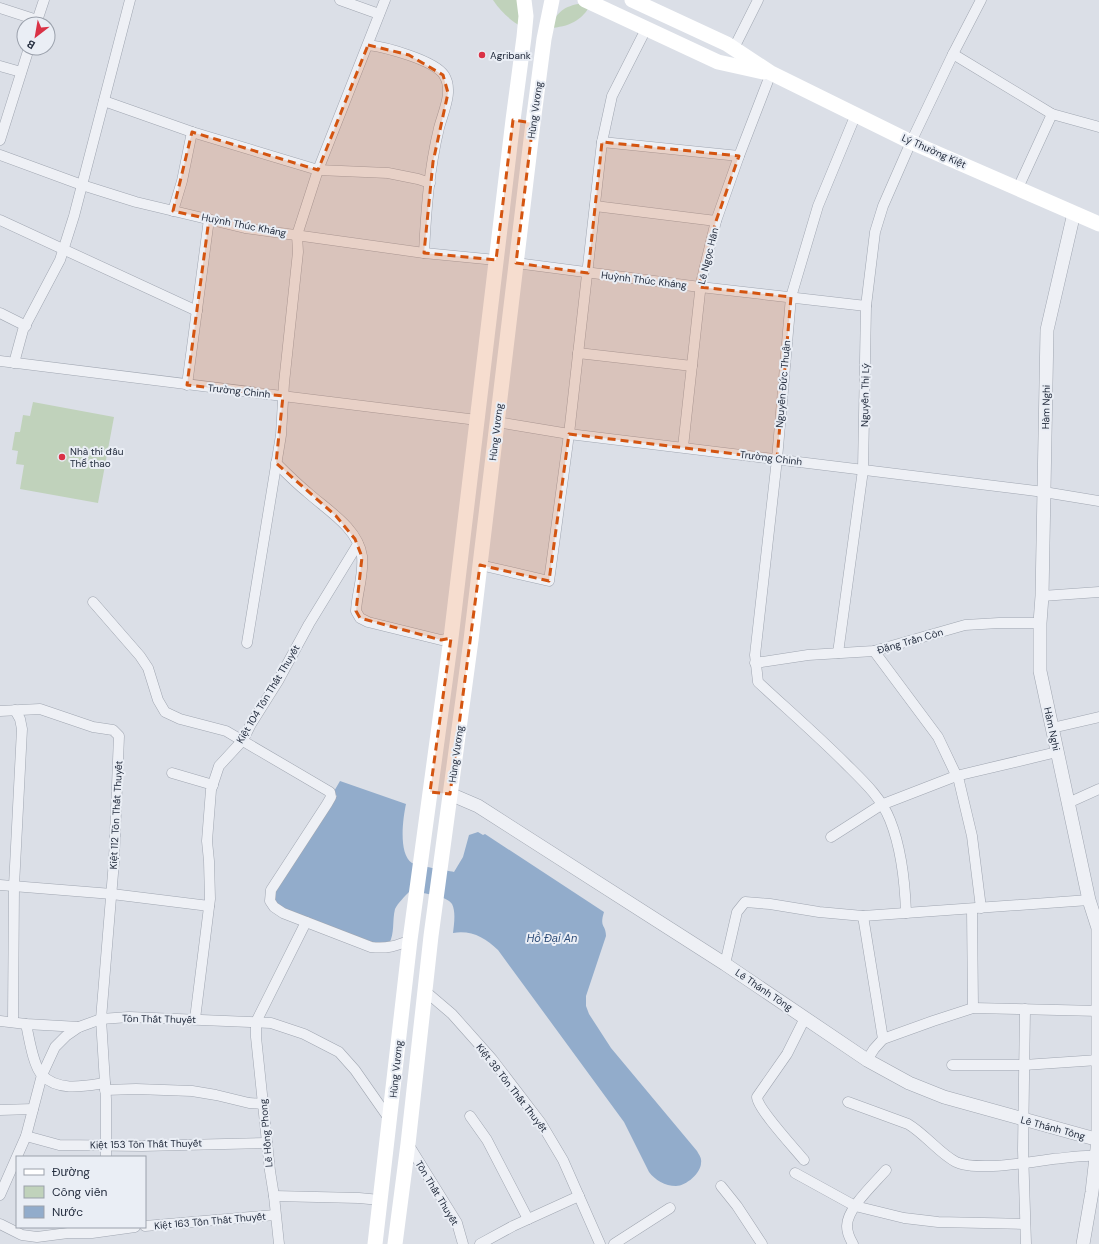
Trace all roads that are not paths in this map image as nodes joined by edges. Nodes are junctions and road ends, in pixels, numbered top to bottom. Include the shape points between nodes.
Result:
1 (44, 0) edge
2 (130, 0) edge
3 (340, 0) edge
4 (385, 0) edge
5 (524, 0) edge
6 (552, 0) edge
7 (585, 0) edge
8 (632, 0) edge
9 (758, 0) edge
10 (982, 0) edge
11 (0, 8) edge
12 (655, 11) junction
13 (379, 14) junction
14 (21, 16) edge
15 (39, 16) edge
16 (646, 29) junction
17 (368, 45) junction
18 (734, 48) junction
19 (953, 54) junction
20 (26, 56) edge
21 (0, 66) edge
22 (21, 72) junction
23 (771, 74) junction
24 (104, 101) junction
25 (856, 114) junction
26 (1052, 114) junction
27 (512, 120) junction
28 (533, 123) junction
29 (1099, 127) edge
30 (192, 132) junction
31 (0, 140) edge
32 (602, 142) junction
33 (911, 142) junction
34 (0, 155) edge
35 (739, 156) junction
36 (318, 170) junction
37 (430, 183) junction
38 (82, 185) junction
39 (1018, 188) junction
40 (595, 206) junction
41 (173, 210) junction
42 (1074, 213) junction
43 (209, 219) junction
44 (0, 220) edge
45 (716, 221) junction
46 (1099, 224) edge
47 (297, 235) junction
48 (63, 250) junction
49 (424, 253) junction
50 (496, 260) junction
51 (516, 263) junction
52 (588, 273) junction
53 (700, 287) junction
54 (791, 297) junction
55 (866, 306) junction
56 (197, 311) junction
57 (0, 313) edge
58 (26, 326) junction
59 (578, 353) junction
60 (0, 361) edge
61 (14, 363) junction
62 (692, 366) junction
63 (187, 385) junction
64 (283, 396) junction
65 (477, 420) junction
66 (497, 422) junction
67 (569, 434) junction
68 (683, 447) junction
69 (777, 459) junction
70 (276, 463) junction
71 (863, 470) junction
72 (1044, 492) junction
73 (1099, 501) edge
74 (358, 544) junction
75 (460, 562) junction
76 (480, 565) junction
77 (1099, 592) edge
78 (1042, 596) junction
79 (93, 602) dead end
80 (1040, 623) junction
81 (451, 638) junction
82 (471, 640) junction
83 (247, 643) dead end
84 (874, 651) junction
85 (838, 654) junction
86 (756, 663) junction
87 (15, 710) junction
88 (0, 711) edge
89 (1099, 717) edge
90 (1052, 728) junction
91 (243, 740) junction
92 (1057, 752) junction
93 (172, 773) dead end
94 (956, 776) junction
95 (213, 785) junction
96 (1099, 789) edge
97 (430, 792) junction
98 (450, 794) junction
99 (1068, 804) junction
100 (881, 805) junction
101 (831, 837) dead end
102 (0, 885) edge
103 (14, 886) junction
104 (112, 894) junction
105 (1089, 900) junction
106 (209, 906) junction
107 (976, 909) junction
108 (906, 914) junction
109 (863, 916) junction
110 (306, 922) junction
111 (1099, 928) edge
112 (410, 940) junction
113 (725, 964) junction
114 (425, 991) junction
115 (973, 1008) junction
116 (1025, 1009) junction
117 (1099, 1011) edge
118 (805, 1018) junction
119 (101, 1019) junction
120 (195, 1020) junction
121 (0, 1021) edge
122 (13, 1022) junction
123 (256, 1022) junction
124 (26, 1024) junction
125 (79, 1027) junction
126 (883, 1039) junction
127 (867, 1060) junction
128 (1098, 1060) edge
129 (952, 1065) dead end
130 (1024, 1065) junction
131 (42, 1075) junction
132 (105, 1086) junction
133 (848, 1102) dead end
134 (263, 1104) junction
135 (33, 1109) junction
136 (0, 1110) edge
137 (470, 1116) dead end
138 (390, 1120) junction
139 (1024, 1120) junction
140 (26, 1136) junction
141 (1098, 1140) edge
142 (267, 1143) junction
143 (408, 1144) junction
144 (106, 1145) junction
145 (17, 1156) edge
146 (106, 1156) edge
147 (1096, 1156) junction
148 (16, 1159) edge
149 (804, 1160) dead end
150 (1023, 1163) junction
151 (886, 1170) dead end
152 (795, 1173) dead end
153 (721, 1186) dead end
154 (1096, 1191) edge
155 (0, 1195) edge
156 (274, 1196) junction
157 (579, 1196) junction
158 (380, 1200) junction
159 (855, 1206) junction
160 (670, 1208) dead end
161 (276, 1215) junction
162 (528, 1219) junction
163 (0, 1224) edge
164 (1025, 1224) junction
165 (146, 1226) edge
166 (121, 1228) edge
167 (93, 1230) edge
168 (279, 1244) edge
169 (375, 1244) edge
170 (395, 1244) edge
171 (463, 1244) edge
172 (480, 1244) edge
173 (600, 1244) edge
174 (614, 1244) edge
175 (762, 1244) edge
176 (853, 1244) edge
177 (1026, 1244) edge
178 (1082, 1244) edge

1 - 15 street
2 - 24 street
3 - 13 street
4 - 13 street
5 - 27 main road, Hùng Vương via 524,37
6 - 28 main road, Hùng Vương
7 - 16 main road, Lý Thường Kiệt
8 - 12 main road, Lý Thường Kiệt
9 - 18 street
10 - 19 street, Nguyễn Thị Lý
11 - 14 street
12 - 16 street
12 - 18 main road, Lý Thường Kiệt
13 - 17 street
16 - 23 main road, Lý Thường Kiệt via 718,62
16 - 32 street via 612,96
17 - 36 street
17 - 37 street via 409,55 436,68 444,75 448,93
18 - 23 main road, Lý Thường Kiệt
19 - 26 street
19 - 33 street, Nguyễn Thị Lý
20 - 22 street
21 - 22 street
22 - 31 street
23 - 25 main road, Lý Thường Kiệt
23 - 35 street, Lê Ngọc Hân
24 - 30 street
24 - 38 street
25 - 33 main road, Lý Thường Kiệt
25 - 54 street, Nguyễn Đức Thuận via 818,206
26 - 29 street
26 - 39 street
27 - 28 main road
27 - 50 main road, Hùng Vương
28 - 51 main road, Hùng Vương
30 - 36 street
30 - 41 street
32 - 35 street
32 - 40 street
33 - 39 main road, Lý Thường Kiệt
33 - 55 street, Nguyễn Thị Lý via 883,206 876,232
34 - 38 street, Huỳnh Thúc Kháng
35 - 45 street, Lê Ngọc Hân
36 - 37 street via 388,173
36 - 47 street
37 - 49 street
38 - 41 street, Huỳnh Thúc Kháng via 136,202
38 - 48 street
39 - 42 main road, Lý Thường Kiệt
40 - 45 street
40 - 52 street
41 - 43 street, Huỳnh Thúc Kháng
42 - 46 main road, Lý Thường Kiệt
42 - 72 street, Hàm Nghi via 1047,330
43 - 47 street, Huỳnh Thúc Kháng via 245,228
43 - 56 street
44 - 48 street
45 - 53 street, Lê Ngọc Hân
47 - 49 street, Huỳnh Thúc Kháng
47 - 64 street via 298,252
48 - 56 street
48 - 58 street
49 - 50 street, Huỳnh Thúc Kháng
50 - 51 main road
50 - 65 main road, Hùng Vương
51 - 52 street, Huỳnh Thúc Kháng
51 - 66 main road, Hùng Vương
52 - 53 street, Huỳnh Thúc Kháng
52 - 59 street
53 - 54 street, Huỳnh Thúc Kháng
53 - 62 street, Lê Ngọc Hân
54 - 55 street, Huỳnh Thúc Kháng
54 - 69 street, Nguyễn Đức Thuận
55 - 71 street, Nguyễn Thị Lý
56 - 63 street
57 - 58 street
58 - 61 street
59 - 62 street
59 - 67 street
60 - 61 street, Trường Chinh
61 - 63 street, Trường Chinh
62 - 68 street, Lê Ngọc Hân
63 - 64 street, Trường Chinh
64 - 65 street, Trường Chinh
64 - 70 street via 281,435
65 - 66 main road
65 - 75 main road, Hùng Vương
66 - 67 street, Trường Chinh
66 - 76 main road, Hùng Vương
67 - 68 street, Trường Chinh
67 - 76 street via 549,581
68 - 69 street, Trường Chinh
69 - 71 street, Trường Chinh
69 - 86 street, Nguyễn Đức Thuận
70 - 74 street via 336,516
70 - 83 street
71 - 72 street, Trường Chinh
71 - 85 street, Nguyễn Thị Lý
72 - 73 street, Trường Chinh
72 - 78 street, Hàm Nghi
74 - 81 street via 362,557 362,574 356,611 360,618 441,640
74 - 91 street, Kiệt 104 Tôn Thất Thuyết
75 - 76 main road
75 - 81 main road, Hùng Vương
76 - 82 main road, Hùng Vương
77 - 78 street
78 - 80 street, Hàm Nghi
79 - 91 street via 148,668 158,700 165,712 180,720 226,731
80 - 84 street, Đặng Trần Côn via 965,625
80 - 90 street, Hàm Nghi via 1040,671
81 - 82 main road
81 - 97 main road, Hùng Vương
82 - 98 main road, Hùng Vương
84 - 85 street, Đặng Trần Côn
84 - 94 street via 938,736
85 - 86 street, Đặng Trần Côn via 808,655
86 - 100 street, Nguyễn Đức Thuận via 758,682 873,791
87 - 88 street, Kiệt 112 Tôn Thất Thuyết
87 - 103 street via 22,729
87 - 104 street, Kiệt 112 Tôn Thất Thuyết via 40,709 112,730 119,736
89 - 90 street
90 - 92 street, Hàm Nghi
91 - 95 street, Kiệt 104 Tôn Thất Thuyết via 219,766
91 - 110 street via 330,792 331,797 327,804 271,890 270,901 274,907
92 - 94 street
92 - 99 street, Hàm Nghi
93 - 95 street
94 - 100 street
94 - 107 street via 972,836
95 - 106 street, Kiệt 104 Tôn Thất Thuyết via 207,841
96 - 99 street
97 - 98 main road
97 - 112 main road, Hùng Vương
98 - 113 street, Lê Thánh Tông via 478,806
98 - 114 main road, Hùng Vương
99 - 105 street, Hàm Nghi
100 - 101 street
100 - 108 street, Nguyễn Đức Thuận via 890,820 900,853 905,883
102 - 103 street
103 - 104 street
103 - 122 street
104 - 106 street
104 - 119 street, Kiệt 112 Tôn Thất Thuyết
105 - 107 street
105 - 111 street, Hàm Nghi
106 - 120 street, Kiệt 104 Tôn Thất Thuyết
107 - 108 street
107 - 115 street
108 - 109 street
109 - 113 street via 745,902 737,912
109 - 126 street
110 - 112 street via 371,947 393,947
110 - 123 street
111 - 117 street, Hàm Nghi
112 - 138 main road, Hùng Vương
113 - 118 street, Lê Thánh Tông
114 - 143 main road, Hùng Vương
114 - 157 street, Kiệt 38 Tôn Thất Thuyết via 452,1014 492,1059 542,1123 563,1160
115 - 116 street
115 - 126 street
116 - 117 street
116 - 130 street
117 - 128 street, Hàm Nghi
118 - 127 street, Lê Thánh Tông
118 - 149 street via 784,1060 757,1098 758,1103
119 - 120 street, Tôn Thất Thuyết
119 - 125 street, Tôn Thất Thuyết
119 - 132 street, Kiệt 112 Tôn Thất Thuyết
120 - 123 street, Tôn Thất Thuyết
121 - 122 street
122 - 124 street
123 - 134 street, Lê Hồng Phong
123 - 138 street, Tôn Thất Thuyết via 271,1023 304,1034 339,1052
124 - 125 street
124 - 131 street via 33,1056
125 - 131 street, Tôn Thất Thuyết via 54,1047
126 - 127 street
127 - 139 street, Lê Thánh Tông via 909,1083 944,1097
128 - 130 street
128 - 141 street, Hàm Nghi
129 - 130 street
130 - 139 street
131 - 132 street via 61,1086
131 - 135 street, Tôn Thất Thuyết
132 - 134 street via 192,1091
132 - 144 street, Kiệt 112 Tôn Thất Thuyết
133 - 150 street via 908,1124 957,1162 981,1166
134 - 142 street, Lê Hồng Phong
135 - 136 street
135 - 140 street, Tôn Thất Thuyết
137 - 162 street via 487,1140
138 - 143 main road
138 - 158 main road, Hùng Vương
139 - 141 street, Lê Thánh Tông
139 - 150 street
140 - 144 street, Kiệt 153 Tôn Thất Thuyết via 59,1145
140 - 145 street, Tôn Thất Thuyết
141 - 147 street, Hàm Nghi
142 - 144 street, Kiệt 153 Tôn Thất Thuyết
142 - 156 street, Lê Hồng Phong
143 - 170 main road, Hùng Vương
143 - 171 street, Tôn Thất Thuyết via 457,1223
144 - 146 street, Kiệt 112 Tôn Thất Thuyết
147 - 150 street
147 - 154 street, Hàm Nghi
148 - 155 street, Tôn Thất Thuyết
150 - 164 street
151 - 159 street
152 - 159 street
153 - 175 street
154 - 178 street, Hàm Nghi
156 - 158 street
156 - 161 street, Lê Hồng Phong
157 - 162 street
157 - 173 street, Kiệt 38 Tôn Thất Thuyết
158 - 169 main road, Hùng Vương
159 - 164 street via 904,1218 938,1222
159 - 176 street via 847,1226
160 - 174 street
161 - 165 street, Kiệt 163 Tôn Thất Thuyết
161 - 168 street, Lê Hồng Phong
162 - 172 street
163 - 167 street via 22,1235 37,1237
164 - 177 street
166 - 167 street

